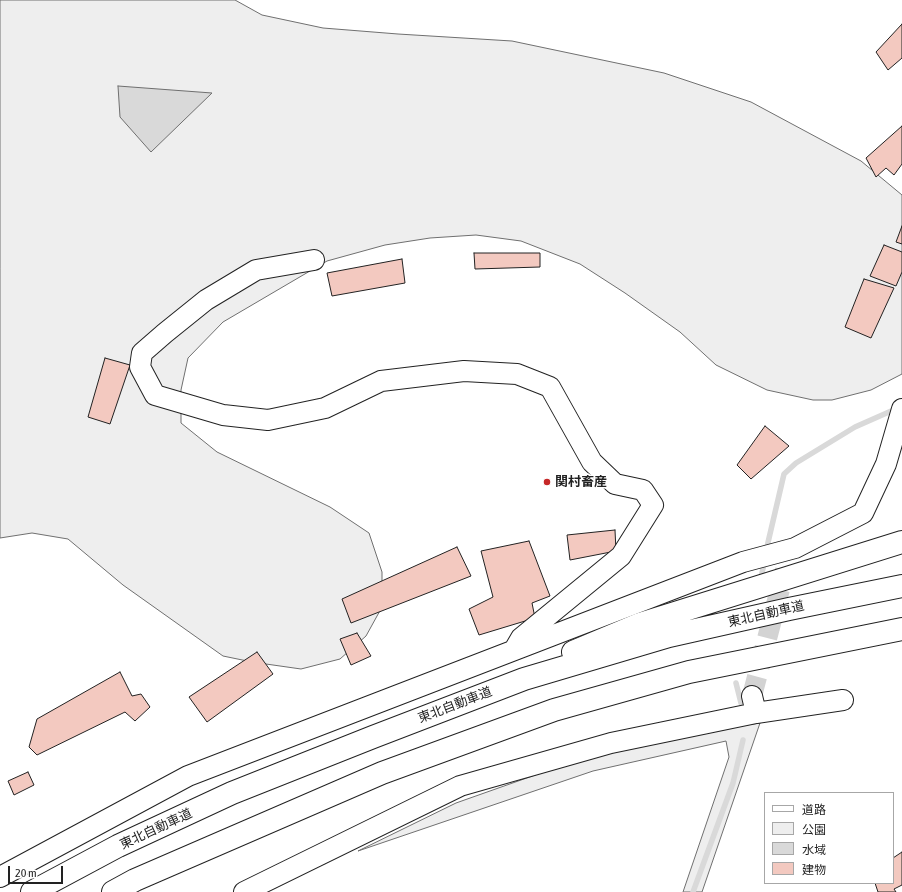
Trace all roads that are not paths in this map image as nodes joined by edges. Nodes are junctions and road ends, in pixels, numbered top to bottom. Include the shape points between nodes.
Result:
1 (314, 260) dead end
2 (902, 409) edge
3 (894, 461) edge
4 (902, 542) edge
5 (902, 586) edge
6 (902, 629) edge
7 (514, 651) junction
8 (843, 700) dead end
9 (373, 736) junction
10 (0, 877) edge
11 (32, 892) edge
12 (113, 892) edge
13 (244, 892) edge

1 - 7 street via 256,270 206,300 142,353 140,367 155,395 223,415 268,420 325,408 381,382 464,371 517,374 550,387 592,462 615,484 643,490 653,505 621,556 520,638
2 - 3 street
3 - 7 street via 862,513 786,557 752,560
4 - 9 highway via 640,624
5 - 9 highway, 東北自動車道 via 788,608 669,636 524,679
6 - 12 highway via 689,672 554,710 382,773 157,870
7 - 10 street via 188,776
8 - 13 street via 754,704 460,786
9 - 11 highway, 東北自動車道 via 232,793 118,846

